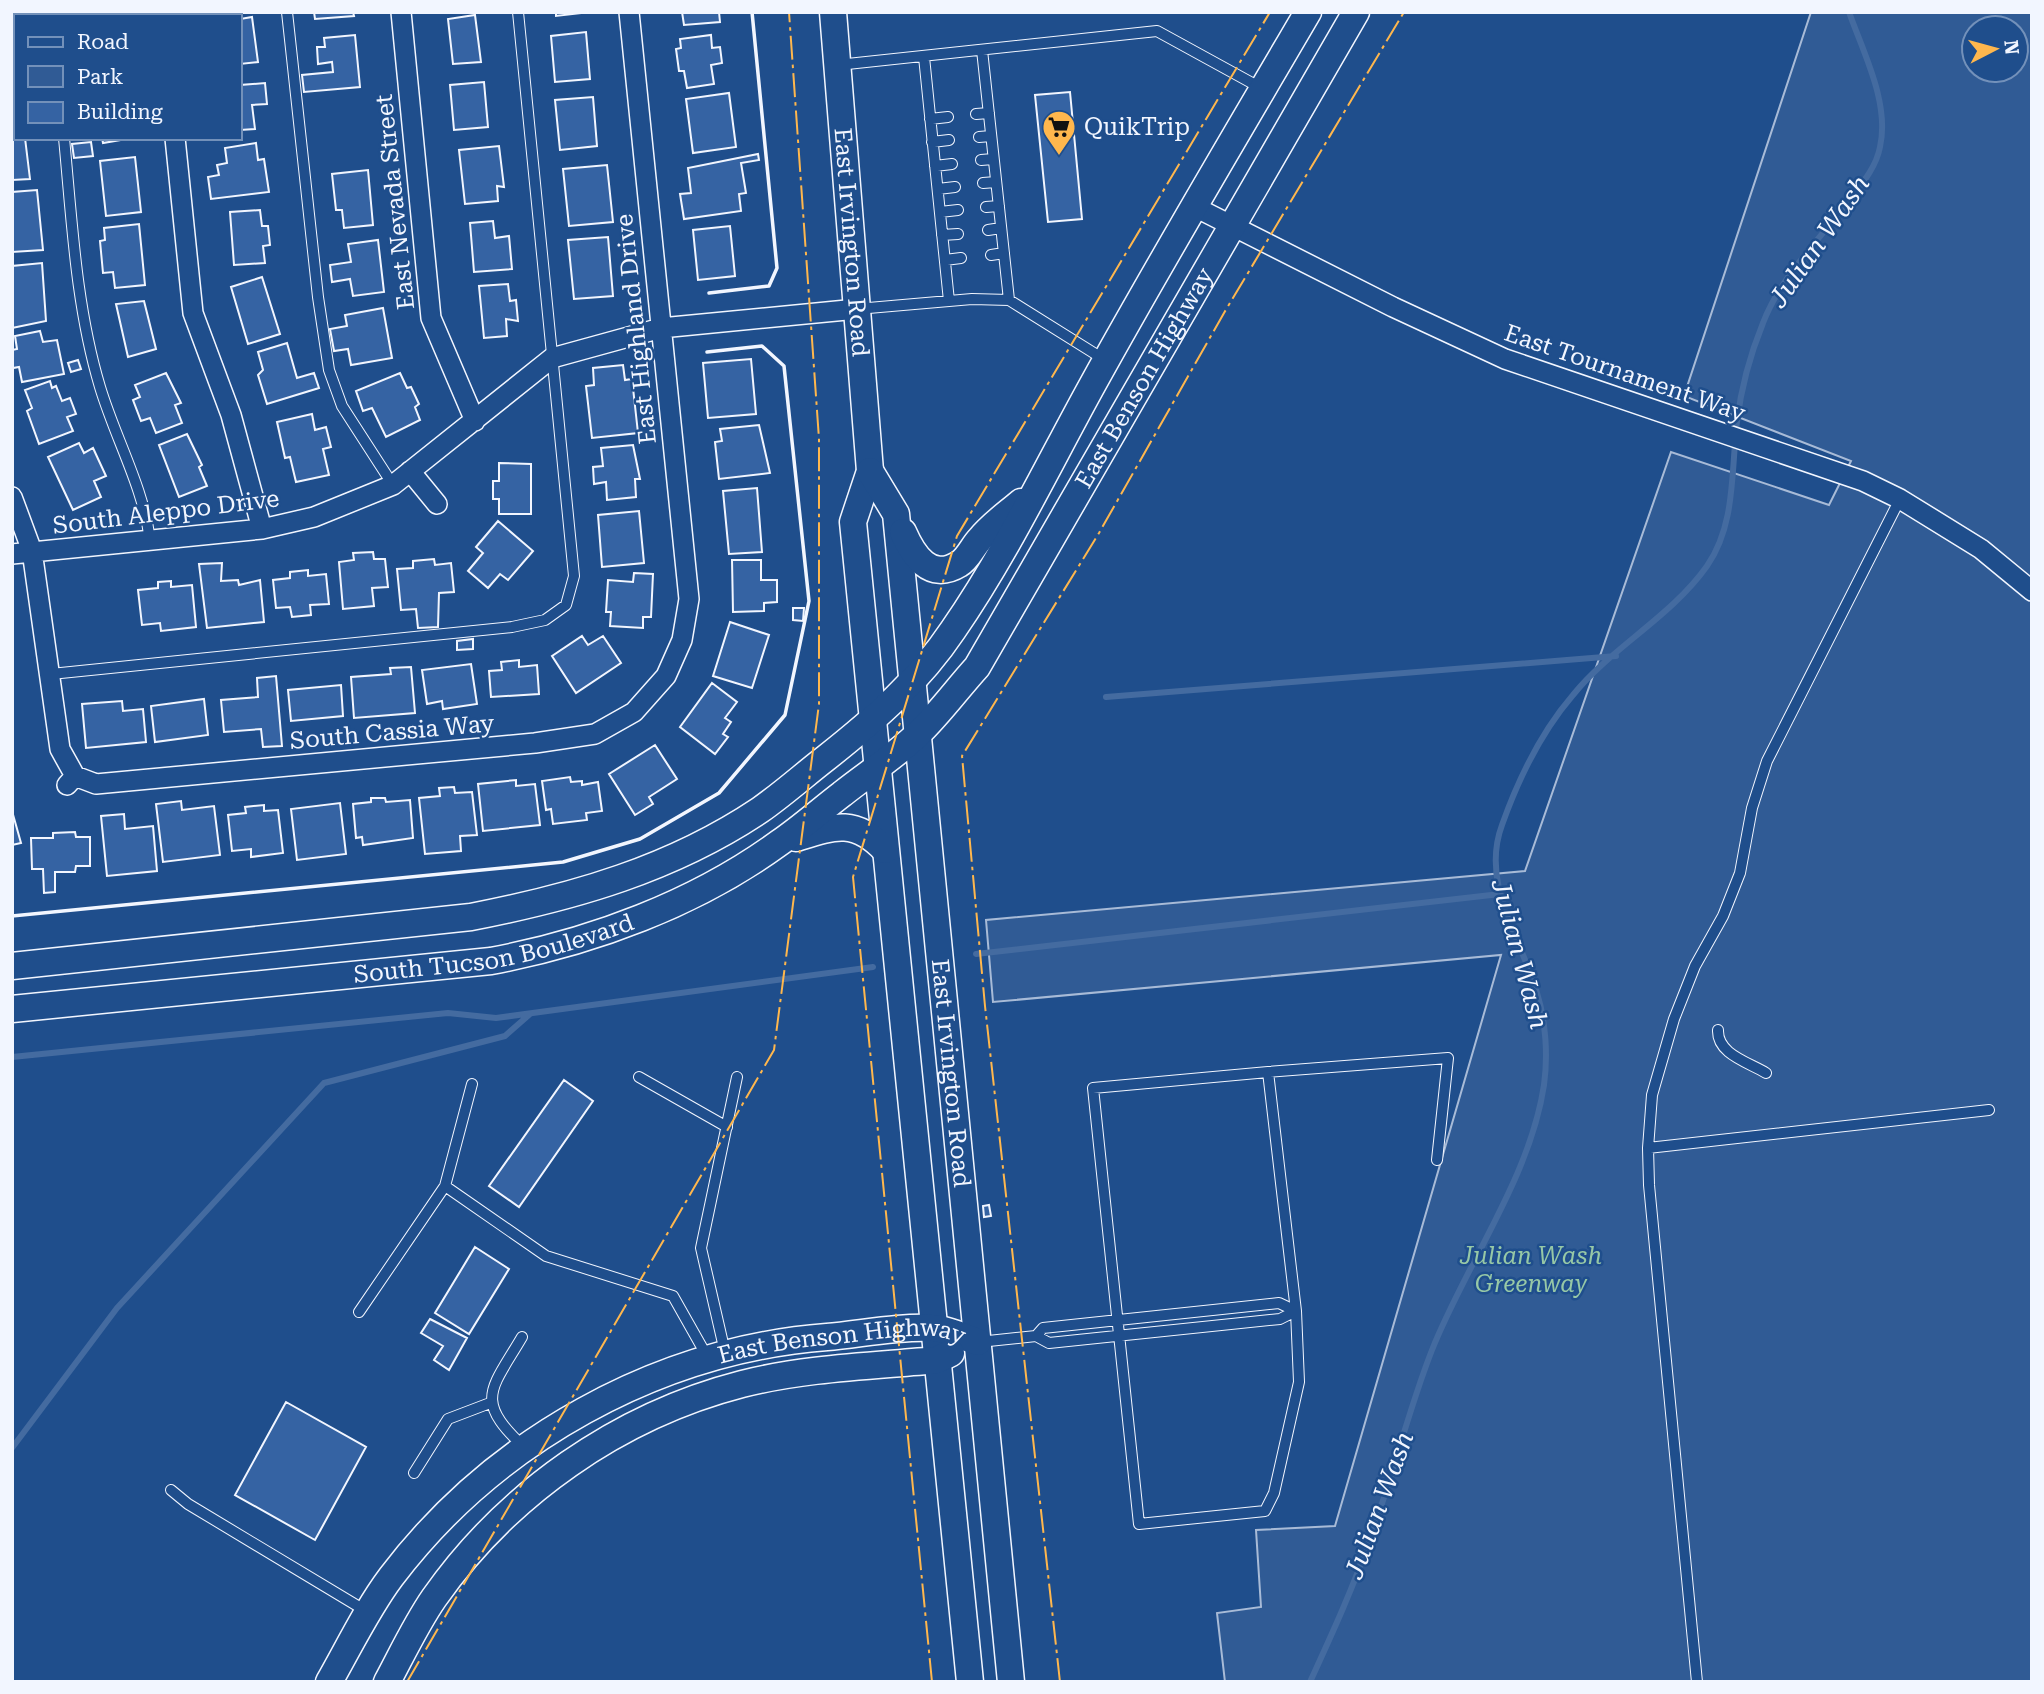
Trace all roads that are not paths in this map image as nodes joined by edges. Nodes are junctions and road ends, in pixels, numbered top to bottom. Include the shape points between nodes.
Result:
1 (287, 12) edge
2 (401, 12) edge
3 (518, 12) edge
4 (628, 12) edge
5 (833, 12) edge
6 (1308, 12) edge
7 (1356, 12) edge
8 (982, 50) junction
9 (924, 57) junction
10 (837, 65) junction
11 (1263, 89) junction
12 (989, 113) junction
13 (976, 114) dead end
14 (948, 117) dead end
15 (930, 119) junction
16 (991, 136) junction
17 (979, 137) dead end
18 (64, 140) edge
19 (175, 140) edge
20 (949, 140) dead end
21 (933, 142) junction
22 (993, 159) junction
23 (981, 160) dead end
24 (951, 164) dead end
25 (935, 166) junction
26 (996, 182) junction
27 (983, 183) dead end
28 (955, 187) dead end
29 (937, 189) junction
30 (999, 206) junction
31 (986, 207) dead end
32 (1195, 207) junction
33 (958, 210) dead end
34 (940, 212) junction
35 (1230, 226) junction
36 (1001, 228) junction
37 (988, 230) dead end
38 (958, 234) dead end
39 (942, 235) junction
40 (1004, 253) junction
41 (991, 255) dead end
42 (961, 258) dead end
43 (945, 260) junction
44 (1009, 300) junction
45 (949, 301) junction
46 (857, 309) junction
47 (661, 328) junction
48 (552, 358) junction
49 (1106, 361) junction
50 (475, 421) junction
51 (410, 471) junction
52 (870, 471) junction
53 (393, 485) junction
54 (1035, 490) junction
55 (12, 497) edge
56 (1900, 499) junction
57 (437, 505) dead end
58 (896, 514) junction
59 (262, 529) junction
60 (150, 540) junction
61 (22, 553) edge
62 (2032, 591) edge
63 (682, 640) joint
64 (51, 674) junction
65 (913, 683) junction
66 (873, 721) junction
67 (917, 734) junction
68 (877, 769) junction
69 (778, 844) junction
70 (885, 850) junction
71 (12, 966) edge
72 (12, 1009) edge
73 (1718, 1030) dead end
74 (1268, 1072) junction
75 (1766, 1073) dead end
76 (639, 1077) dead end
77 (737, 1077) dead end
78 (472, 1084) dead end
79 (1989, 1110) dead end
80 (727, 1127) junction
81 (1648, 1148) junction
82 (1437, 1160) dead end
83 (445, 1186) junction
84 (1296, 1311) junction
85 (359, 1312) dead end
86 (1119, 1320) junction
87 (934, 1328) junction
88 (1036, 1336) junction
89 (1121, 1336) junction
90 (522, 1337) dead end
91 (978, 1342) junction
92 (717, 1355) junction
93 (937, 1360) junction
94 (490, 1403) junction
95 (525, 1448) junction
96 (414, 1473) dead end
97 (171, 1490) dead end
98 (369, 1613) junction
99 (329, 1682) edge
100 (387, 1682) edge
101 (970, 1682) edge
102 (1011, 1682) edge
103 (1697, 1682) edge

1 - 53 lane via 329,370 342,407
2 - 50 street, East Nevada Street via 430,318
3 - 48 lane
4 - 47 street, East Highland Drive
5 - 10 main road, East Irvington Road
6 - 11 main road, East Benson Highway
7 - 35 main road, East Benson Highway
8 - 9 lane
8 - 11 lane via 1157,32
8 - 12 lane
9 - 10 lane
9 - 15 lane
10 - 46 main road, East Irvington Road
11 - 32 main road, East Benson Highway
12 - 13 lane
12 - 16 lane
14 - 15 lane
15 - 21 lane
16 - 17 lane
16 - 22 lane
18 - 60 lane via 79,296 101,388 145,505
19 - 59 street via 192,313 231,415
20 - 21 lane
21 - 25 lane
22 - 23 lane
22 - 26 lane
24 - 25 lane
25 - 29 lane
26 - 27 lane
26 - 30 lane
28 - 29 lane
29 - 34 lane
30 - 31 lane
30 - 36 lane
32 - 35 street, East Tournament Way
32 - 49 main road, East Benson Highway
33 - 34 lane
34 - 39 lane
35 - 56 street, East Tournament Way via 1505,359 1863,481
35 - 67 main road, East Benson Highway via 998,634 977,667
36 - 37 lane
36 - 40 lane
38 - 39 lane
39 - 43 lane
40 - 41 lane
40 - 44 lane
42 - 43 lane
43 - 45 lane
44 - 45 lane
44 - 49 lane
45 - 46 lane
46 - 47 street, South Aleppo Drive
46 - 52 main road, East Irvington Road
47 - 48 street, South Aleppo Drive
47 - 63 street, East Highland Drive via 689,599
48 - 50 street, South Aleppo Drive
48 - 64 lane via 574,576 566,606 545,620
49 - 54 main road, East Benson Highway
50 - 51 street, South Aleppo Drive
51 - 53 street, South Aleppo Drive
51 - 57 street
52 - 58 main road, East Irvington Road
52 - 66 main road, East Irvington Road via 853,522
53 - 59 street, South Aleppo Drive via 314,517
54 - 58 main road via 980,538 962,564 948,569 917,560
54 - 65 main road, East Benson Highway via 953,632
55 - 61 street
56 - 62 street, East Tournament Way via 1981,549
56 - 81 lane via 1767,761 1752,808 1740,873 1674,1019 1652,1095
58 - 65 main road, East Irvington Road
59 - 60 street, South Aleppo Drive
60 - 61 street, South Aleppo Drive
61 - 64 street
63 - 64 street, South Cassia Way via 666,676 634,712 595,734 96,784 71,780 60,749
65 - 66 main road, South Tucson Boulevard
65 - 67 main road, East Irvington Road
66 - 68 main road, East Irvington Road
66 - 71 main road, South Tucson Boulevard via 760,809 713,838 637,875 574,894 471,917
67 - 68 main road, South Tucson Boulevard
67 - 91 main road, East Irvington Road
68 - 69 main road, South Tucson Boulevard
68 - 70 main road, East Irvington Road
69 - 70 main road via 831,827 847,827 871,835
69 - 72 main road, South Tucson Boulevard via 662,908 541,952 491,961
70 - 87 main road, East Irvington Road
73 - 75 lane via 1723,1048
74 - 82 lane via 1448,1058
74 - 84 lane
74 - 86 lane via 1093,1088
76 - 80 lane
77 - 80 lane
78 - 83 lane
79 - 81 lane
80 - 92 lane via 701,1248
81 - 103 lane
83 - 85 lane
83 - 92 lane via 546,1256 673,1296
84 - 86 lane via 1279,1303
84 - 89 lane via 1280,1319
84 - 89 lane via 1298,1382 1274,1493 1265,1510 1139,1524
86 - 88 lane via 1043,1328
86 - 89 lane
87 - 91 main road, East Benson Highway
87 - 92 main road, East Benson Highway via 793,1339
87 - 93 main road, East Irvington Road
88 - 89 lane via 1049,1343
88 - 91 lane
90 - 94 lane via 495,1383
91 - 93 main road, East Benson Highway
91 - 102 main road, East Irvington Road
92 - 95 main road, East Benson Highway via 664,1372 618,1394
93 - 100 main road, East Benson Highway via 743,1384 624,1428 532,1492 464,1558 433,1600
93 - 101 main road, East Irvington Road
94 - 95 lane via 499,1423
94 - 96 lane via 448,1419
95 - 98 main road, East Benson Highway via 484,1479 424,1538
97 - 98 lane
98 - 99 main road, East Benson Highway

